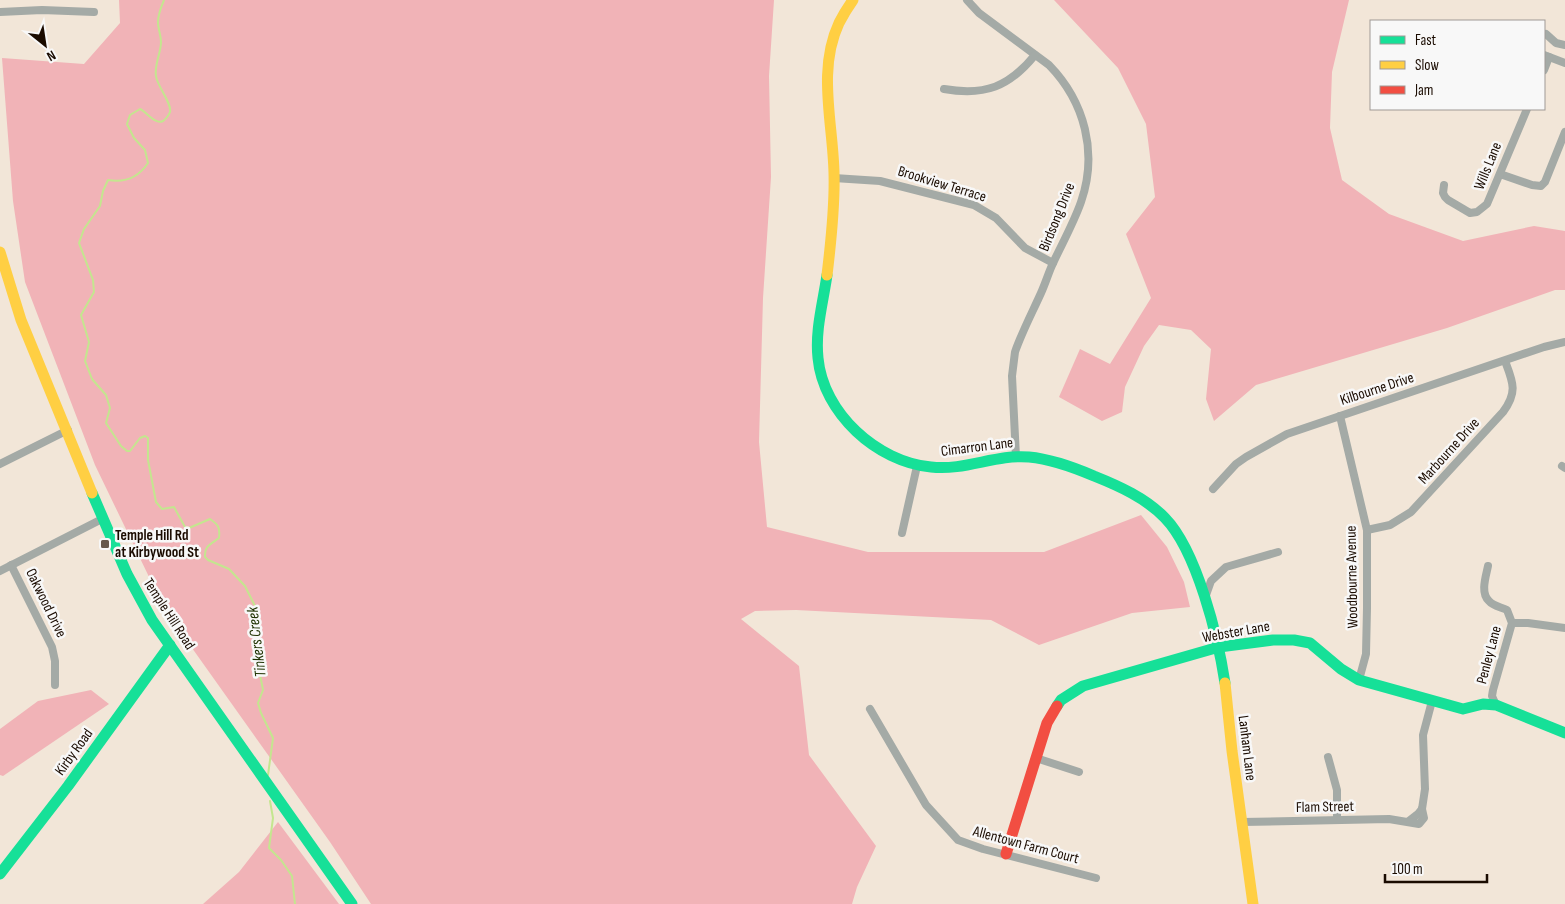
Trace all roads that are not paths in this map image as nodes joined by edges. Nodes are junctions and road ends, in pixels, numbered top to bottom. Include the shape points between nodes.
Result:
1 (853, 0) edge
2 (967, 0) edge
3 (0, 12) edge
4 (94, 12) dead end
5 (1546, 34) dead end
6 (1565, 45) edge
7 (1036, 55) junction
8 (1546, 56) edge
9 (1565, 63) edge
10 (944, 90) dead end
11 (1527, 110) edge
12 (1565, 132) edge
13 (1500, 174) junction
14 (834, 178) junction
15 (1444, 185) dead end
16 (0, 252) edge
17 (1053, 263) junction
18 (1565, 342) edge
19 (1505, 361) junction
20 (1340, 416) junction
21 (68, 430) junction
22 (1016, 457) junction
23 (0, 464) edge
24 (917, 466) junction
25 (1213, 489) dead end
26 (102, 519) junction
27 (1367, 530) junction
28 (902, 534) dead end
29 (1278, 552) dead end
30 (11, 565) junction
31 (1488, 566) dead end
32 (0, 571) edge
33 (1204, 595) junction
34 (1512, 623) junction
35 (1565, 628) edge
36 (170, 645) junction
37 (1219, 647) junction
38 (1359, 680) junction
39 (55, 685) dead end
40 (1432, 701) junction
41 (1496, 705) junction
42 (870, 708) dead end
43 (1565, 733) edge
44 (1328, 757) dead end
45 (1036, 758) junction
46 (1079, 772) dead end
47 (1337, 820) junction
48 (1242, 822) junction
49 (1006, 854) junction
50 (0, 874) edge
51 (1096, 878) dead end
52 (352, 904) edge
53 (1253, 904) edge

1 - 14 street, Cimarron Lane via 838,25 829,51 826,74
2 - 7 street, Birdsong Drive via 979,13
3 - 4 street
5 - 6 street via 1556,43
7 - 10 street via 1016,76 998,86 970,92
7 - 17 street, Birdsong Drive via 1067,86 1083,119 1088,147 1089,171 1085,190
8 - 9 street
11 - 13 street, Wills Lane
12 - 13 street via 1548,177 1541,186 1532,186
13 - 15 street, Wills Lane via 1487,204 1474,212 1466,212 1448,200 1443,193
14 - 17 street, Brookview Terrace via 880,181 974,205 996,218 1025,248
14 - 24 street, Cimarron Lane via 832,227 818,336 819,368 838,409 859,436 889,456
16 - 21 street, Temple Hill Road via 19,313
17 - 22 street, Birdsong Drive via 1013,360
18 - 19 street, Kilbourne Drive
19 - 20 street, Kilbourne Drive
19 - 27 street, Marbourne Drive via 1514,388 1503,412 1411,512 1390,525
20 - 25 street, Kilbourne Drive via 1292,432 1258,449 1236,464
20 - 27 street, Woodbourne Avenue
21 - 23 street
21 - 26 street, Temple Hill Road
22 - 24 street, Cimarron Lane via 958,467
22 - 33 street, Cimarron Lane via 1059,463 1136,495 1159,511 1179,539
24 - 28 street
26 - 30 street
26 - 36 street, Temple Hill Road via 137,595
27 - 38 street, Woodbourne Avenue via 1366,654
29 - 33 street via 1226,567 1211,581
30 - 32 street
30 - 39 street, Oakwood Drive via 52,647
31 - 34 street, Penley Lane via 1485,596 1489,602 1507,610
33 - 37 street, Lanham Lane
34 - 35 street
34 - 41 street, Penley Lane via 1492,690
36 - 50 street, Kirby Road
36 - 52 street, Temple Hill Road
37 - 38 street, Webster Lane via 1273,640 1303,641 1316,647
37 - 45 street, Webster Lane via 1083,686 1061,700 1047,724
37 - 48 street, Lanham Lane
38 - 40 street, Webster Lane
40 - 41 street, Webster Lane via 1463,709 1483,704
40 - 47 street, Flam Street via 1423,735 1425,789 1422,809 1408,821
41 - 43 street, Webster Lane
42 - 49 street, Allentown Farm Court via 926,805 958,840
44 - 47 street via 1337,790
45 - 46 street
45 - 49 street, Webster Lane
47 - 48 street, Flam Street
48 - 53 street, Lanham Lane
49 - 51 street, Allentown Farm Court

